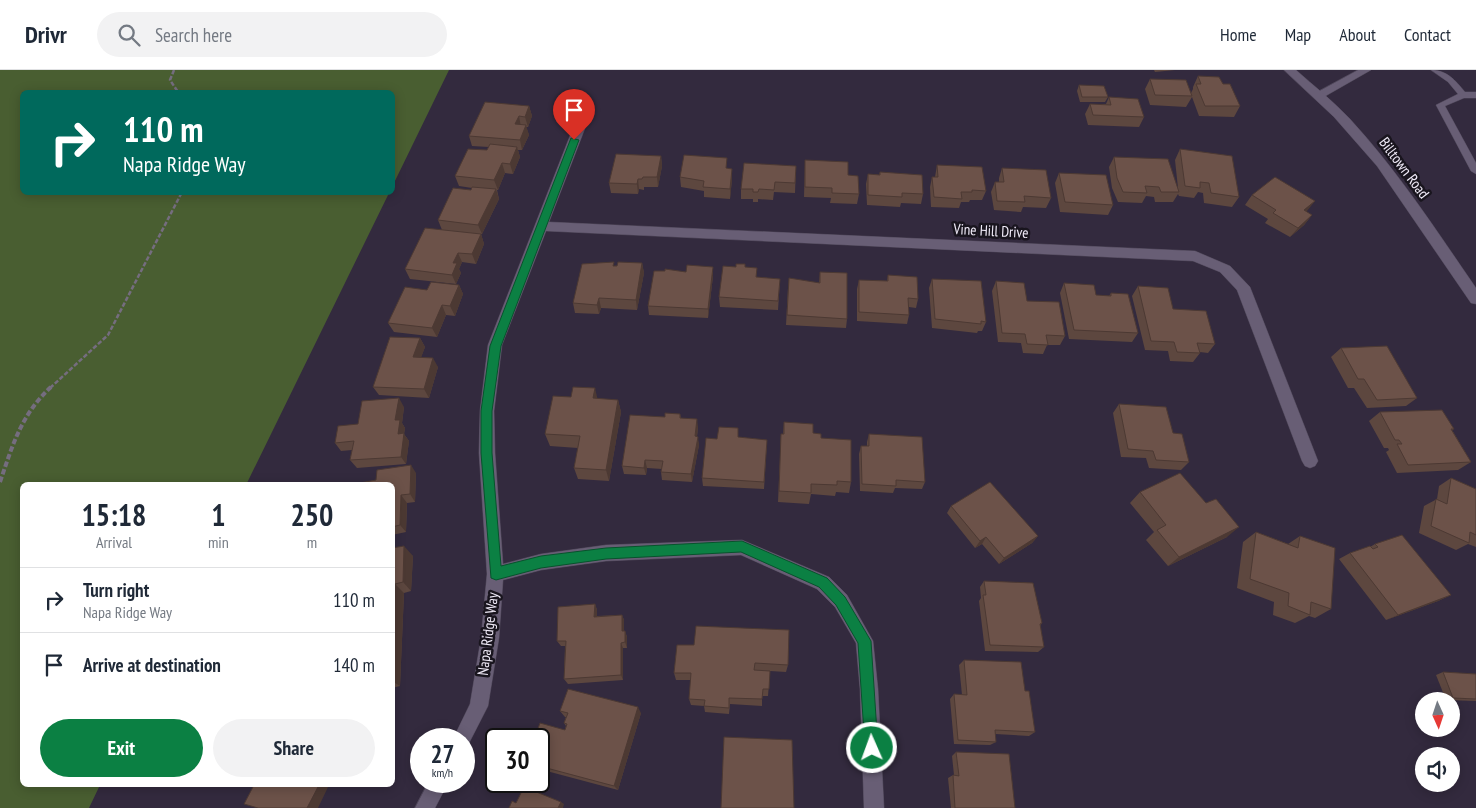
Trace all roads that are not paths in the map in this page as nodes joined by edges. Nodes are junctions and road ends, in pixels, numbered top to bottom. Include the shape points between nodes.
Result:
1 (1289, 70) edge
2 (1366, 70) edge
3 (1435, 70) edge
4 (1463, 94) junction
5 (1476, 95) edge
6 (1318, 96) junction
7 (581, 123) dead end
8 (1476, 171) edge
9 (541, 226) junction
10 (1476, 299) edge
11 (1310, 461) dead end
12 (496, 574) junction
13 (468, 728) edge
14 (433, 793) edge
15 (425, 808) edge
16 (874, 808) edge

1 - 6 street, Billtown Road
2 - 6 street
3 - 4 lane via 1451,80
4 - 5 lane
4 - 8 lane via 1440,105
6 - 10 street, Billtown Road via 1368,147
7 - 9 street, Napa Ridge Way
9 - 11 street, Vine Hill Drive via 1195,256 1225,269 1243,288
9 - 12 street, Napa Ridge Way via 495,346 487,411 487,453
12 - 13 street, Napa Ridge Way via 479,706
12 - 16 street via 541,562 606,553 742,547 823,583 840,601 864,641
14 - 15 street

